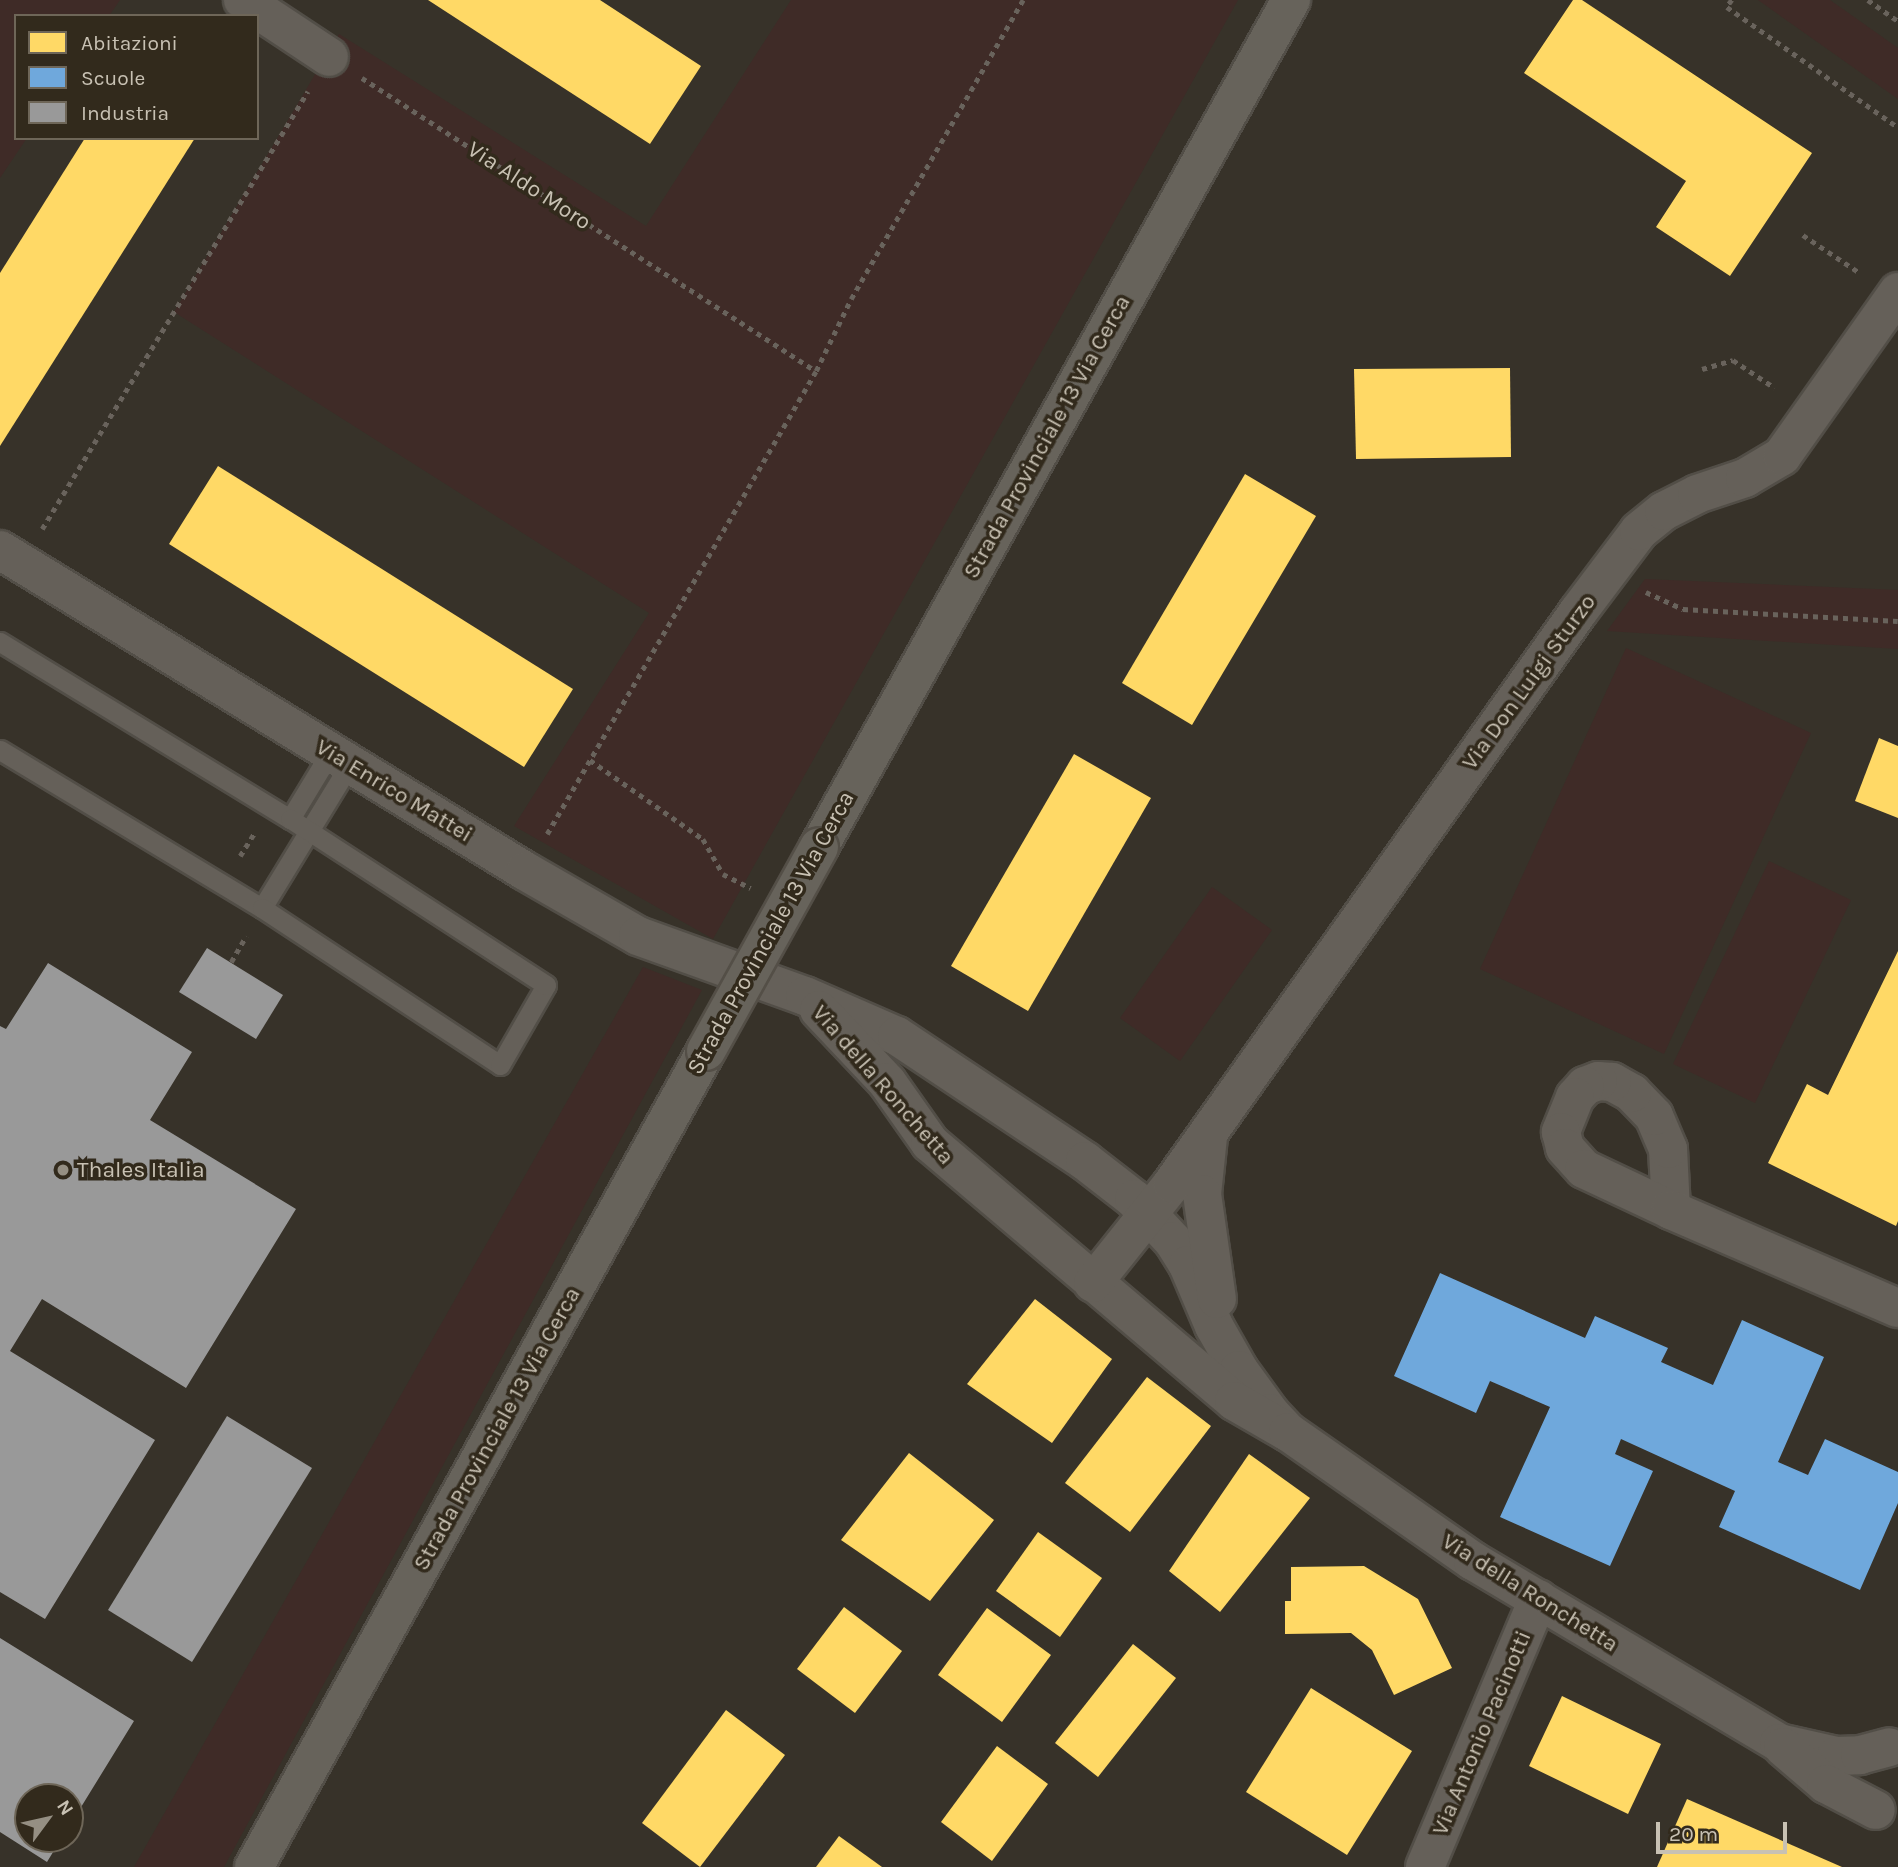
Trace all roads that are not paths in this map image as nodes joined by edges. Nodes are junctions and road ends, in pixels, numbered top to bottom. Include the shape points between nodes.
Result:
1 (243, 0) edge
2 (1291, 0) edge
3 (329, 57) road end
4 (1898, 292) edge
5 (11, 556) edge
6 (0, 642) edge
7 (0, 750) edge
8 (340, 758) junction
9 (290, 819) junction
10 (309, 831) junction
11 (262, 908) junction
12 (805, 996) junction
13 (1209, 1132) junction
14 (1671, 1210) dead end
15 (1149, 1213) junction
16 (1093, 1283) junction
17 (1898, 1308) edge
18 (1220, 1339) junction
19 (1288, 1432) junction
20 (1538, 1599) junction
21 (1779, 1743) junction
22 (1894, 1744) edge
23 (1887, 1819) edge
24 (254, 1867) edge
25 (1426, 1867) edge

1 - 3 street
2 - 24 main road, Strada Provinciale 13 Via Cerca, bridge
4 - 13 street, Via Don Luigi Sturzo via 1782,456 1745,478 1664,511 1639,531
5 - 8 street, Via Enrico Mattei
6 - 9 lane
7 - 11 lane
8 - 9 lane
8 - 10 lane
8 - 12 street, Via Enrico Mattei via 649,942
9 - 10 lane
10 - 11 lane
10 - 11 lane via 545,983 500,1065
12 - 15 street, Via della Ronchetta via 931,1056 1085,1161
12 - 16 street, Via della Ronchetta via 887,1082 930,1143
13 - 15 street, Via Don Luigi Sturzo
13 - 18 street, Via Don Luigi Sturzo via 1202,1194
14 - 17 street
15 - 16 street, Via Don Luigi Sturzo
15 - 18 street, Via della Ronchetta via 1188,1265
16 - 19 street, Via della Ronchetta via 1234,1401
18 - 19 street, Via della Ronchetta via 1256,1396
19 - 20 street, Via della Ronchetta via 1473,1561
20 - 21 street, Via della Ronchetta
20 - 25 street, Via Antonio Pacinotti
21 - 22 street, Via della Ronchetta via 1836,1756 1860,1755
21 - 23 street, Via della Ronchetta via 1826,1784
22 - 23 street via 1875,1761 1868,1779 1871,1799

